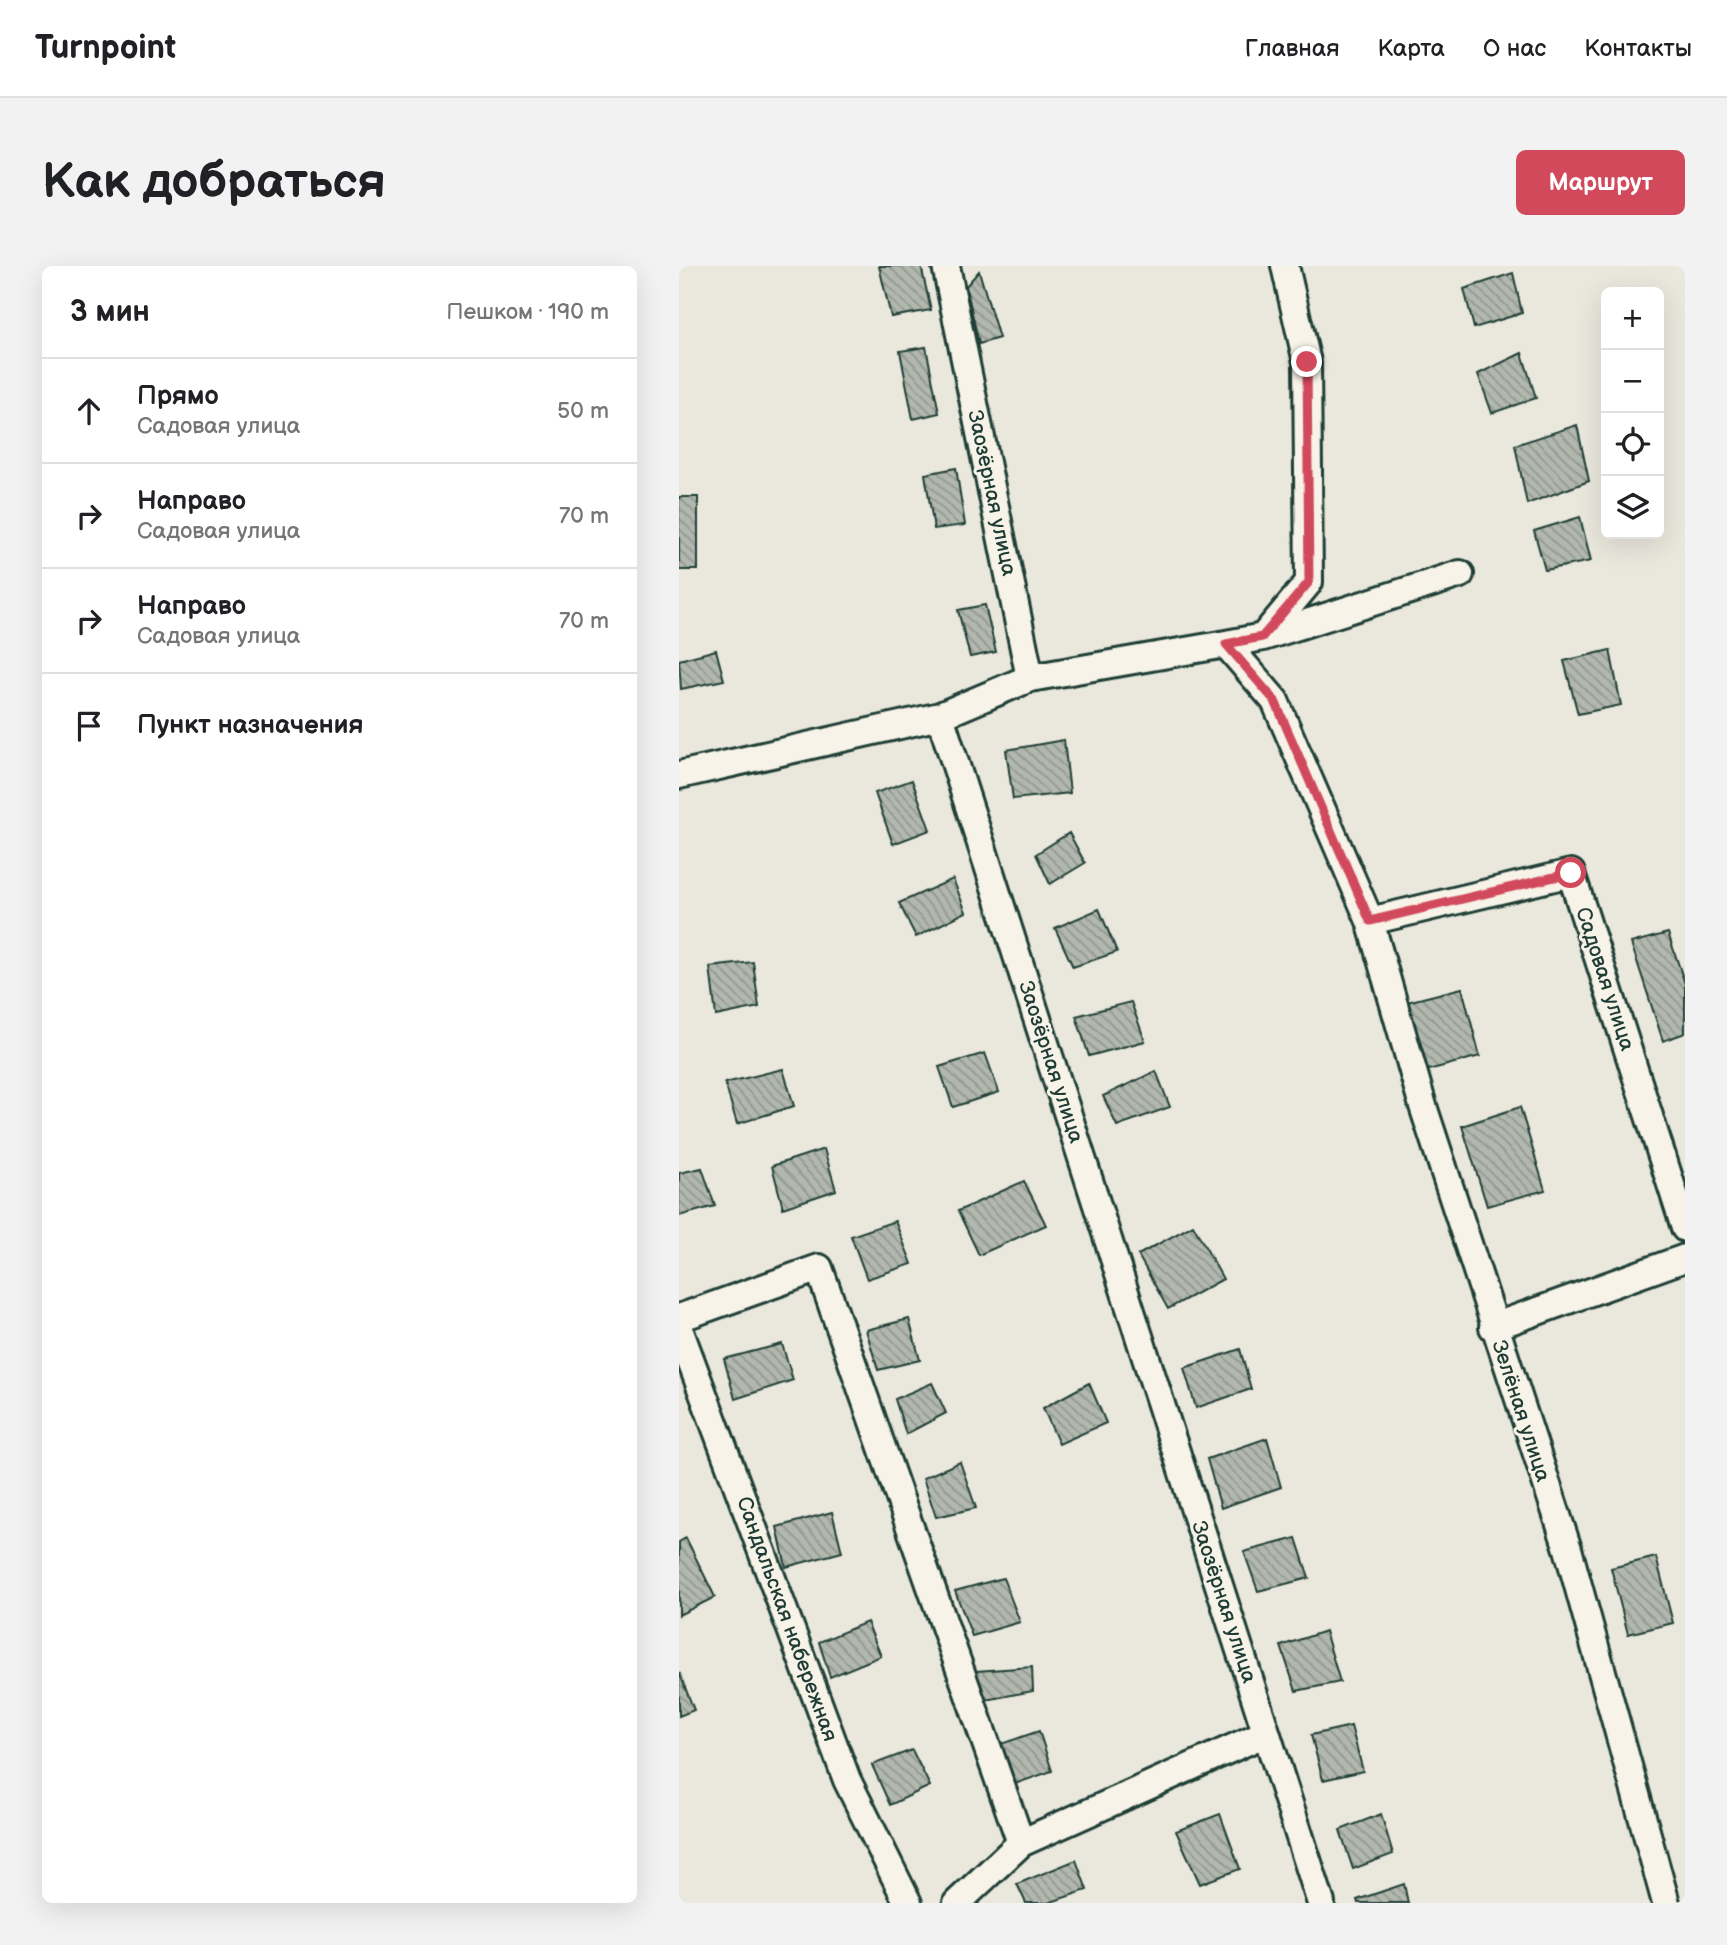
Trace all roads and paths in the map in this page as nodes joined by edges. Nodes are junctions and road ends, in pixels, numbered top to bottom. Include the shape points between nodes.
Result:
1 (946, 266) edge
2 (1285, 266) edge
3 (1460, 574) dead end
4 (1262, 637) junction
5 (1226, 644) junction
6 (1030, 678) junction
7 (940, 716) junction
8 (679, 775) edge
9 (1370, 921) junction
10 (1685, 1228) edge
11 (1685, 1258) edge
12 (679, 1318) edge
13 (1493, 1327) junction
14 (679, 1329) edge
15 (1266, 1733) junction
16 (1021, 1843) junction
17 (908, 1903) edge
18 (957, 1903) edge
19 (1321, 1903) edge
20 (1665, 1903) edge

1 - 6 street, Заозёрная улица
2 - 4 street via 1307,362 1309,582
3 - 4 street
4 - 5 street
5 - 6 street
5 - 9 street via 1275,701
6 - 7 street
7 - 8 street
7 - 15 street, Заозёрная улица
9 - 10 street, Садовая улица via 1571,873
9 - 13 street, Зелёная улица
11 - 13 street
12 - 16 street via 819,1268
13 - 20 street, Зелёная улица via 1568,1549
14 - 17 street, Сандальская набережная via 847,1780
15 - 16 street
15 - 19 street, Заозёрная улица
16 - 18 street

